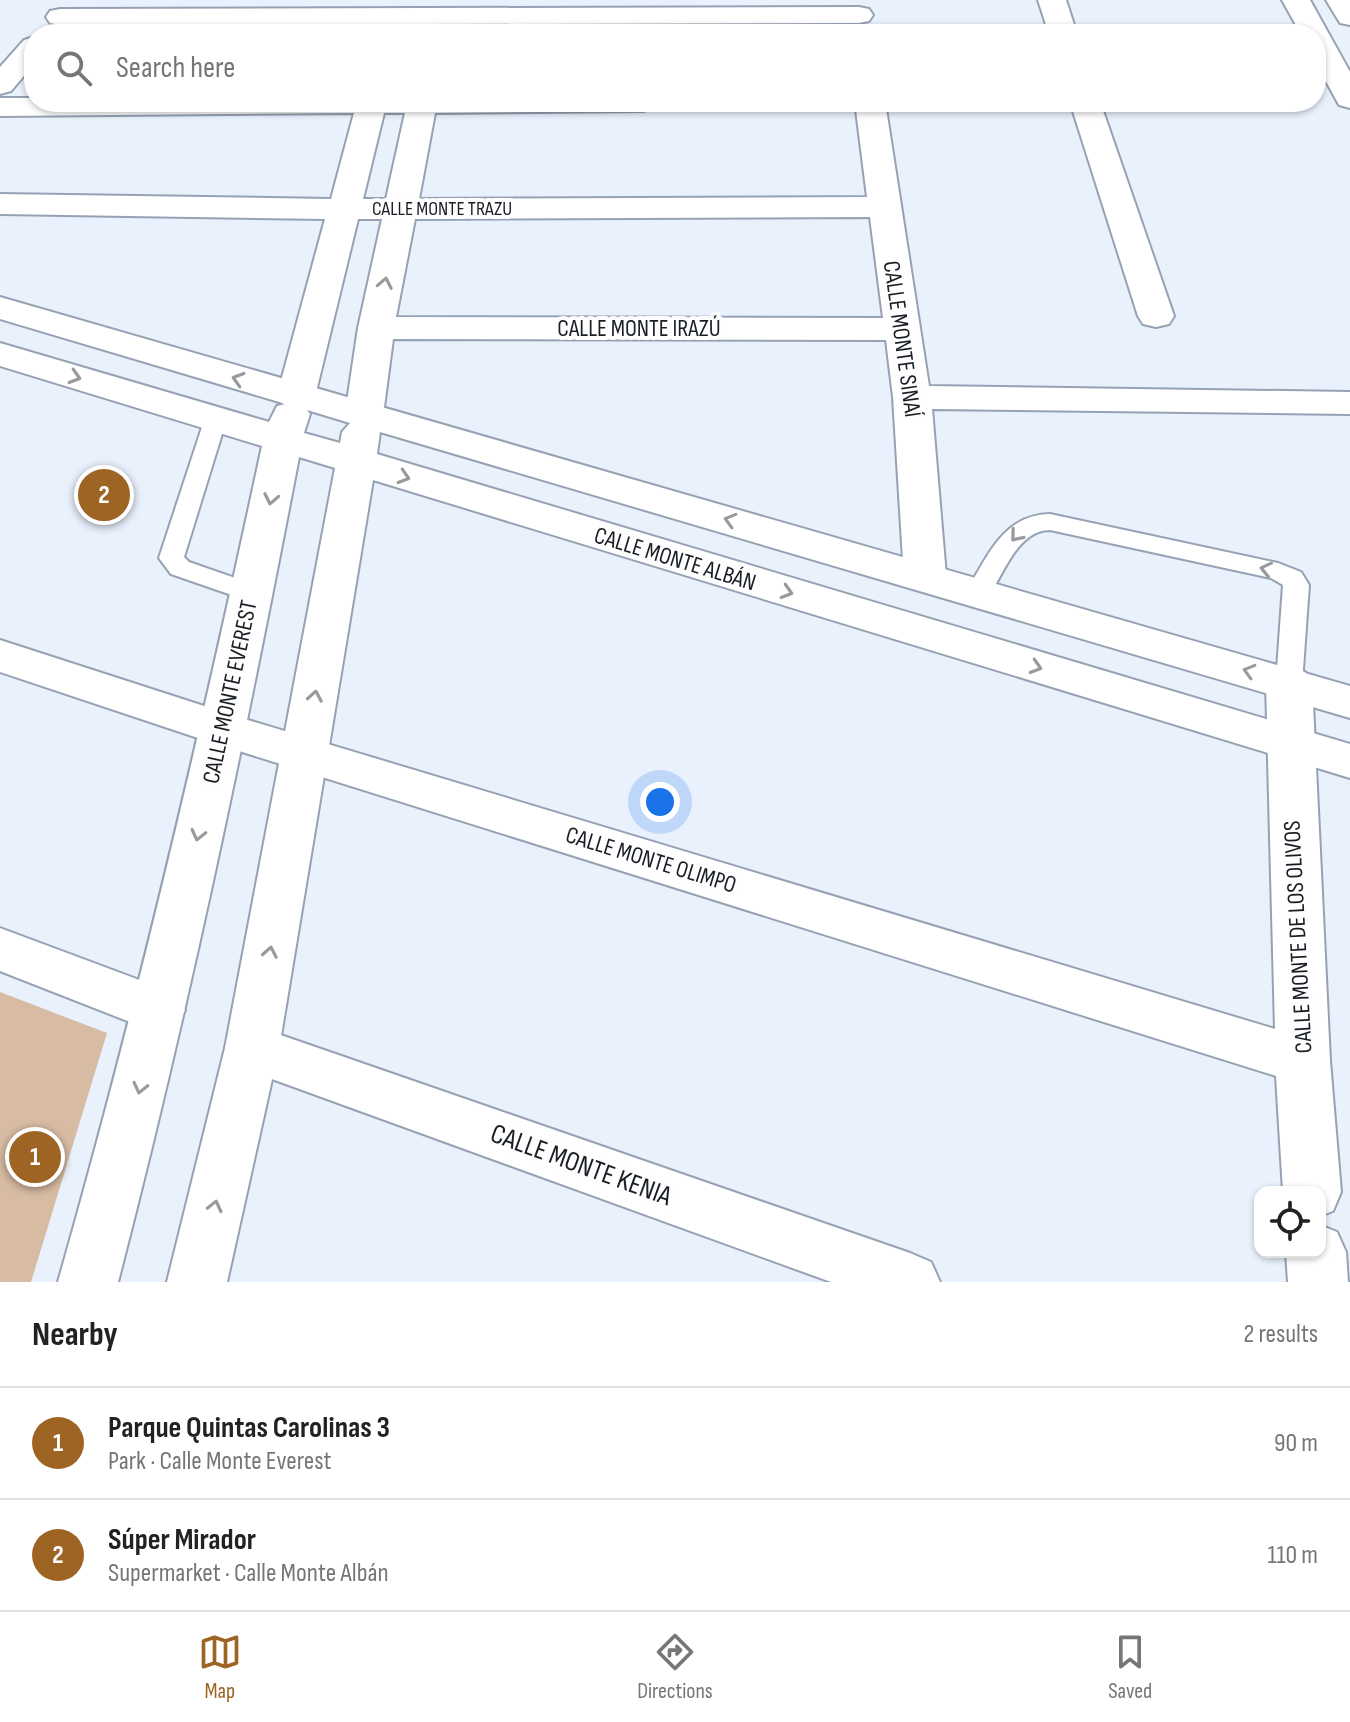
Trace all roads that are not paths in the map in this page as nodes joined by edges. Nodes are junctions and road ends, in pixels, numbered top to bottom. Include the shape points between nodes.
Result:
1 (1052, 0) edge
2 (1296, 0) edge
3 (1340, 0) edge
4 (859, 16) edge
5 (60, 17) edge
6 (395, 17) edge
7 (441, 17) edge
8 (1350, 17) edge
9 (1060, 24) edge
10 (1309, 24) edge
11 (1326, 55) edge
12 (24, 57) edge
13 (0, 85) edge
14 (1350, 99) edge
15 (0, 107) edge
16 (24, 107) edge
17 (370, 112) edge
18 (419, 112) edge
19 (871, 112) edge
20 (1088, 112) edge
21 (0, 204) edge
22 (883, 207) junction
23 (345, 209) junction
24 (399, 209) junction
25 (0, 308) edge
26 (1156, 316) dead end
27 (376, 328) junction
28 (901, 329) junction
29 (0, 354) edge
30 (296, 396) junction
31 (912, 397) junction
32 (1350, 403) edge
33 (364, 415) junction
34 (215, 421) junction
35 (282, 442) junction
36 (355, 462) junction
37 (925, 576) junction
38 (979, 592) junction
39 (252, 593) junction
40 (0, 656) edge
41 (1289, 683) junction
42 (1350, 702) edge
43 (223, 729) junction
44 (1289, 742) junction
45 (305, 753) junction
46 (1350, 761) edge
47 (0, 949) edge
48 (158, 1010) junction
49 (252, 1048) junction
50 (1303, 1061) junction
51 (1312, 1186) edge
52 (1316, 1258) edge
53 (88, 1282) edge
54 (197, 1282) edge
55 (910, 1282) edge
56 (1318, 1282) edge

1 - 9 street
2 - 10 street
3 - 8 street
4 - 7 street
5 - 6 street
6 - 7 street
11 - 14 street
12 - 13 street
15 - 16 street
17 - 23 street, CALLE MONTE EVEREST
18 - 24 street
19 - 22 street, CALLE MONTE SINAÍ
20 - 26 street
21 - 23 street, CALLE MONTE TRAZU
22 - 24 street, CALLE MONTE TRAZU
22 - 28 street, CALLE MONTE SINAÍ
23 - 24 street, CALLE MONTE TRAZU
23 - 30 street, CALLE MONTE EVEREST
27 -> 24 street
30 -> 25 street
27 - 28 street, CALLE MONTE IRAZÚ
27 - 33 street
28 - 31 street, CALLE MONTE SINAÍ
29 -> 34 street, CALLE MONTE ALBÁN
30 - 33 street
30 - 35 street, CALLE MONTE EVEREST
31 - 32 street
31 - 37 street, CALLE MONTE SINAÍ
33 - 36 street
37 -> 33 street
34 - 35 street, CALLE MONTE ALBÁN
34 - 39 lane via 171,558 180,568
35 - 36 street, CALLE MONTE ALBÁN
35 -> 39 street, CALLE MONTE EVEREST
36 -> 44 street, CALLE MONTE ALBÁN
45 -> 36 street
37 - 38 street
41 -> 38 street
41 -> 38 lane via 1296,585 1278,571 1035,522 1015,535
39 - 43 street, CALLE MONTE EVEREST
40 - 43 street, CALLE MONTE OLIMPO
41 - 42 street
41 - 44 street, CALLE MONTE DE LOS OLIVOS
43 - 45 street, CALLE MONTE OLIMPO
43 -> 48 street, CALLE MONTE EVEREST
44 - 46 street, CALLE MONTE ALBÁN
44 - 50 street, CALLE MONTE DE LOS OLIVOS
49 -> 45 street
45 - 50 street, CALLE MONTE OLIMPO
47 - 48 street
48 -> 53 street, CALLE MONTE EVEREST
54 -> 49 street
49 - 55 street, CALLE MONTE KENIA
50 - 51 street, CALLE MONTE DE LOS OLIVOS
52 - 56 street

